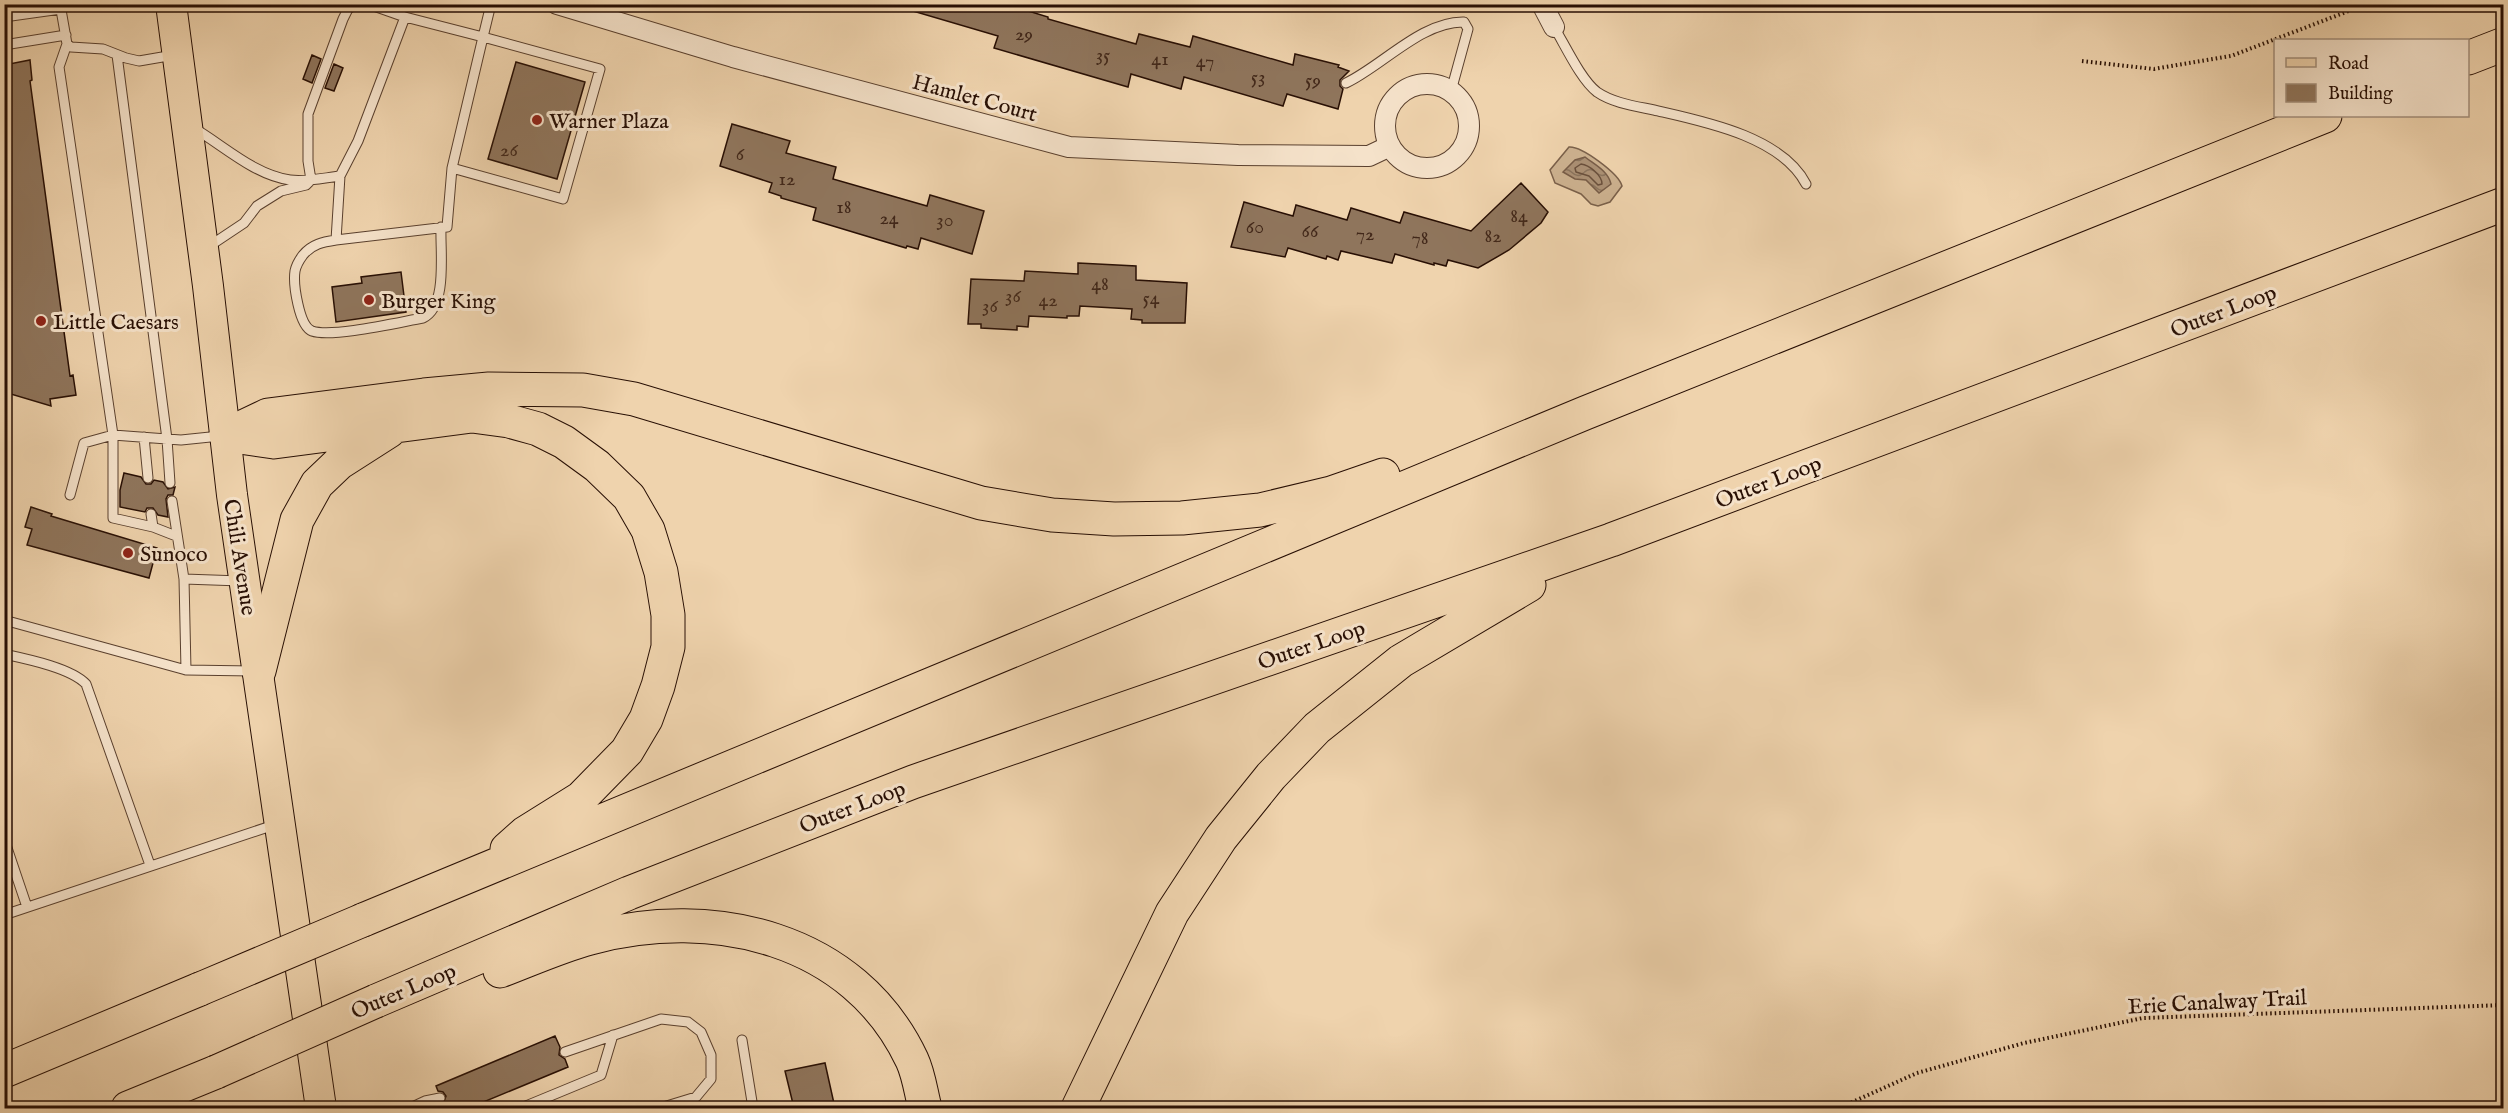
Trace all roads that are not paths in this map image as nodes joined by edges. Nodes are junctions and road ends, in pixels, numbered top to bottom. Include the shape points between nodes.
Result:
1 (171, 4) edge
2 (356, 4) edge
3 (368, 4) edge
4 (491, 4) edge
5 (557, 4) edge
6 (1542, 4) edge
7 (60, 7) edge
8 (4, 17) edge
9 (405, 17) junction
10 (1554, 27) joint
11 (483, 37) junction
12 (66, 40) junction
13 (2504, 44) edge
14 (4, 45) edge
15 (178, 54) junction
16 (117, 55) junction
17 (2469, 58) edge
18 (1346, 83) dead end
19 (1451, 91) junction
20 (2323, 117) edge
21 (187, 124) junction
22 (1390, 146) junction
23 (452, 168) junction
24 (340, 176) junction
25 (311, 180) junction
26 (1806, 184) dead end
27 (2504, 204) edge
28 (441, 227) junction
29 (336, 240) junction
30 (203, 250) junction
31 (1585, 413) junction
32 (395, 427) junction
33 (113, 435) junction
34 (226, 435) junction
35 (144, 437) junction
36 (167, 439) junction
37 (148, 478) dead end
38 (170, 483) dead end
39 (70, 495) dead end
40 (172, 501) dead end
41 (151, 514) dead end
42 (153, 527) junction
43 (176, 536) junction
44 (1611, 540) junction
45 (184, 579) junction
46 (245, 581) junction
47 (4, 620) edge
48 (4, 654) edge
49 (186, 670) junction
50 (259, 671) junction
51 (279, 823) junction
52 (4, 839) edge
53 (150, 865) junction
54 (481, 873) junction
55 (27, 907) junction
56 (4, 915) edge
57 (376, 1001) junction
58 (613, 1035) junction
59 (742, 1040) dead end
60 (565, 1052) dead end
61 (4, 1071) edge
62 (440, 1098) dead end
63 (128, 1108) edge
64 (321, 1108) edge
65 (410, 1108) edge
66 (521, 1108) edge
67 (660, 1108) edge
68 (753, 1108) edge
69 (925, 1108) edge
70 (1078, 1108) edge

1 - 15 main road, Chili Avenue
2 - 25 lane via 343,19 308,114
3 - 9 lane
4 - 11 lane
5 - 22 street, Hamlet Court via 733,57 1070,147 1369,156
6 - 10 street
7 - 8 lane
7 - 12 lane
9 - 11 lane
9 - 24 lane via 358,141
10 - 26 lane via 1598,92 1619,102 1709,123 1770,147 1784,157
11 - 23 lane
11 - 23 lane via 600,69 562,199
12 - 14 lane
12 - 16 lane via 71,47 103,49
12 - 33 lane via 59,67
13 - 17 highway
15 - 16 lane via 139,61
15 - 21 main road, Chili Avenue
16 - 36 lane
18 - 19 lane via 1451,21 1464,22 1468,29
19 - 22 street via 1425,84 1399,95 1390,105 1386,119 1385,133
19 - 22 street via 1464,107 1470,127 1467,141 1450,163 1423,169 1398,157
20 - 31 highway
21 - 25 lane via 257,169 289,180
21 - 30 main road, Chili Avenue
23 - 28 lane via 447,227
24 - 25 lane
24 - 29 lane
25 - 30 lane via 281,191 257,206 244,224
27 - 44 highway, Outer Loop
28 - 29 lane
28 - 29 lane via 441,288 430,314 334,332 312,331 300,315 295,272 309,249
30 - 34 main road, Chili Avenue
31 - 34 highway via 1331,493 1260,510 1182,518 1052,515 981,502 690,414 583,390 489,388 424,394 268,415
31 - 54 highway
32 - 34 highway via 274,442
32 - 50 highway via 331,470 317,484 297,520
32 - 54 highway via 472,416 538,429 564,442 629,497 648,530 661,572 668,646 646,719 632,743 581,798 525,833
33 - 35 lane
33 - 39 lane via 84,443
33 - 42 lane via 113,518
34 - 36 lane
34 - 46 main road, Chili Avenue
35 - 36 lane
35 - 37 lane
36 - 38 lane
40 - 43 lane
41 - 42 lane
42 - 43 lane
43 - 45 lane
44 - 57 highway, Outer Loop via 914,782 629,893
44 - 70 highway via 1485,609 1401,661 1317,728 1271,776 1221,838 1172,913
45 - 46 lane
45 - 49 lane
46 - 50 main road, Chili Avenue
47 - 49 lane
48 - 53 lane via 69,672 86,684
49 - 50 lane
50 - 51 main road, Chili Avenue
51 - 53 lane
51 - 64 main road, Chili Avenue
52 - 55 lane
53 - 55 lane
54 - 61 highway, bridge
55 - 56 lane
57 - 63 highway, Outer Loop, bridge
57 - 69 highway via 496,972 590,938 684,926 725,927 806,951 871,997 913,1062
58 - 60 lane
58 - 66 lane via 601,1075
58 - 67 lane via 661,1019 688,1022 701,1032 711,1055 711,1078 696,1097
59 - 68 lane
62 - 65 lane

